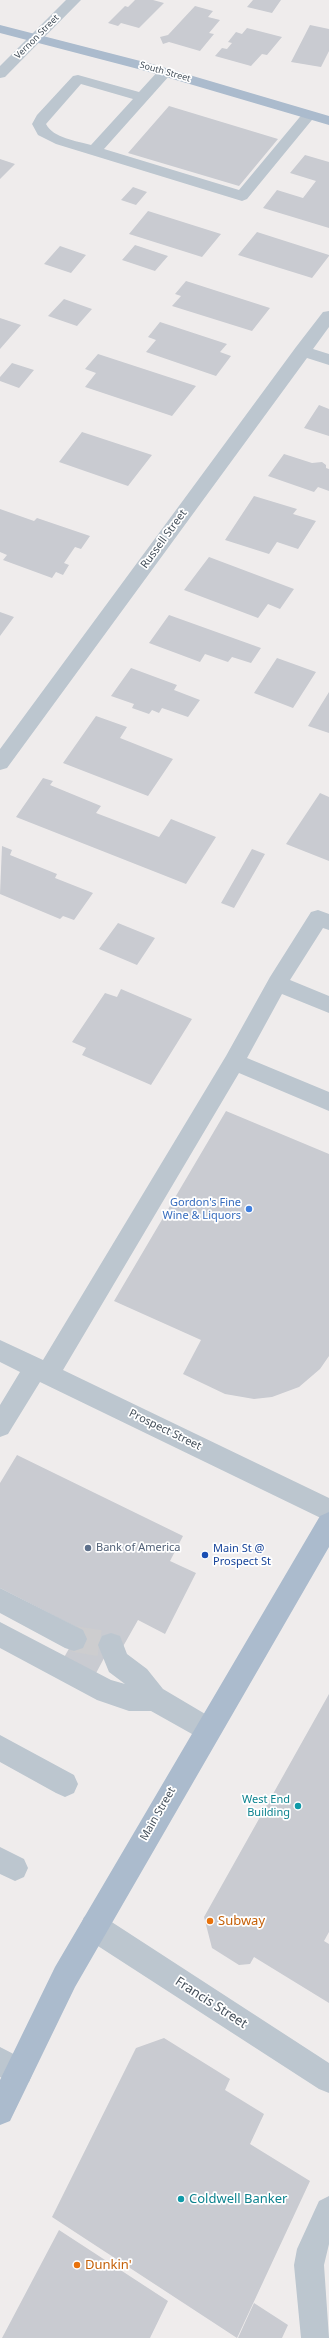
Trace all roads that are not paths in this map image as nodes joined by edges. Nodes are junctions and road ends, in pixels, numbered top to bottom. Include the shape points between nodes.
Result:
1 (74, 0) edge
2 (0, 29) edge
3 (36, 38) junction
4 (165, 72) junction
5 (0, 74) edge
6 (142, 98) junction
7 (309, 115) junction
8 (329, 121) edge
9 (94, 150) junction
10 (329, 316) edge
11 (302, 351) junction
12 (329, 360) edge
13 (0, 763) edge
14 (323, 920) edge
15 (277, 983) junction
16 (329, 1005) edge
17 (234, 1062) junction
18 (329, 1102) edge
19 (0, 1351) edge
20 (42, 1371) junction
21 (0, 1426) edge
22 (329, 1510) edge
23 (329, 1524) edge
24 (0, 1600) edge
25 (0, 1634) edge
26 (74, 1639) tunnel mouth
27 (111, 1645) dead end
28 (154, 1698) junction
29 (208, 1730) junction
30 (0, 1748) edge
31 (65, 1784) dead end
32 (94, 1927) junction
33 (9, 2067) edge
34 (329, 2079) edge
35 (0, 2111) edge
36 (329, 2211) edge
37 (316, 2338) edge

1 - 3 street, Vernon Street
2 - 3 main road, South Street
3 - 4 main road, South Street
3 - 5 street, Vernon Street
4 - 6 street
4 - 7 main road, South Street
6 - 9 street
6 - 9 street via 78,79 40,121 40,128 48,135
7 - 8 main road, South Street
7 - 9 street via 242,196
10 - 11 street, Russell Street
11 - 12 street
11 - 13 street, Russell Street
14 - 15 street
15 - 16 street
15 - 17 street
17 - 18 street
17 - 20 street
19 - 20 street, Prospect Street
20 - 21 street
20 - 22 street, Prospect Street
23 - 29 main road, Main Street
24 - 26 street
25 - 28 street via 106,1691 129,1698
27 - 28 street via 118,1663 138,1678
28 - 29 street
29 - 32 main road, Main Street
30 - 31 street
32 - 33 main road, Main Street
32 - 34 street, Francis Street
33 - 35 main road, Main Street
36 - 37 street via 312,2249 309,2265

